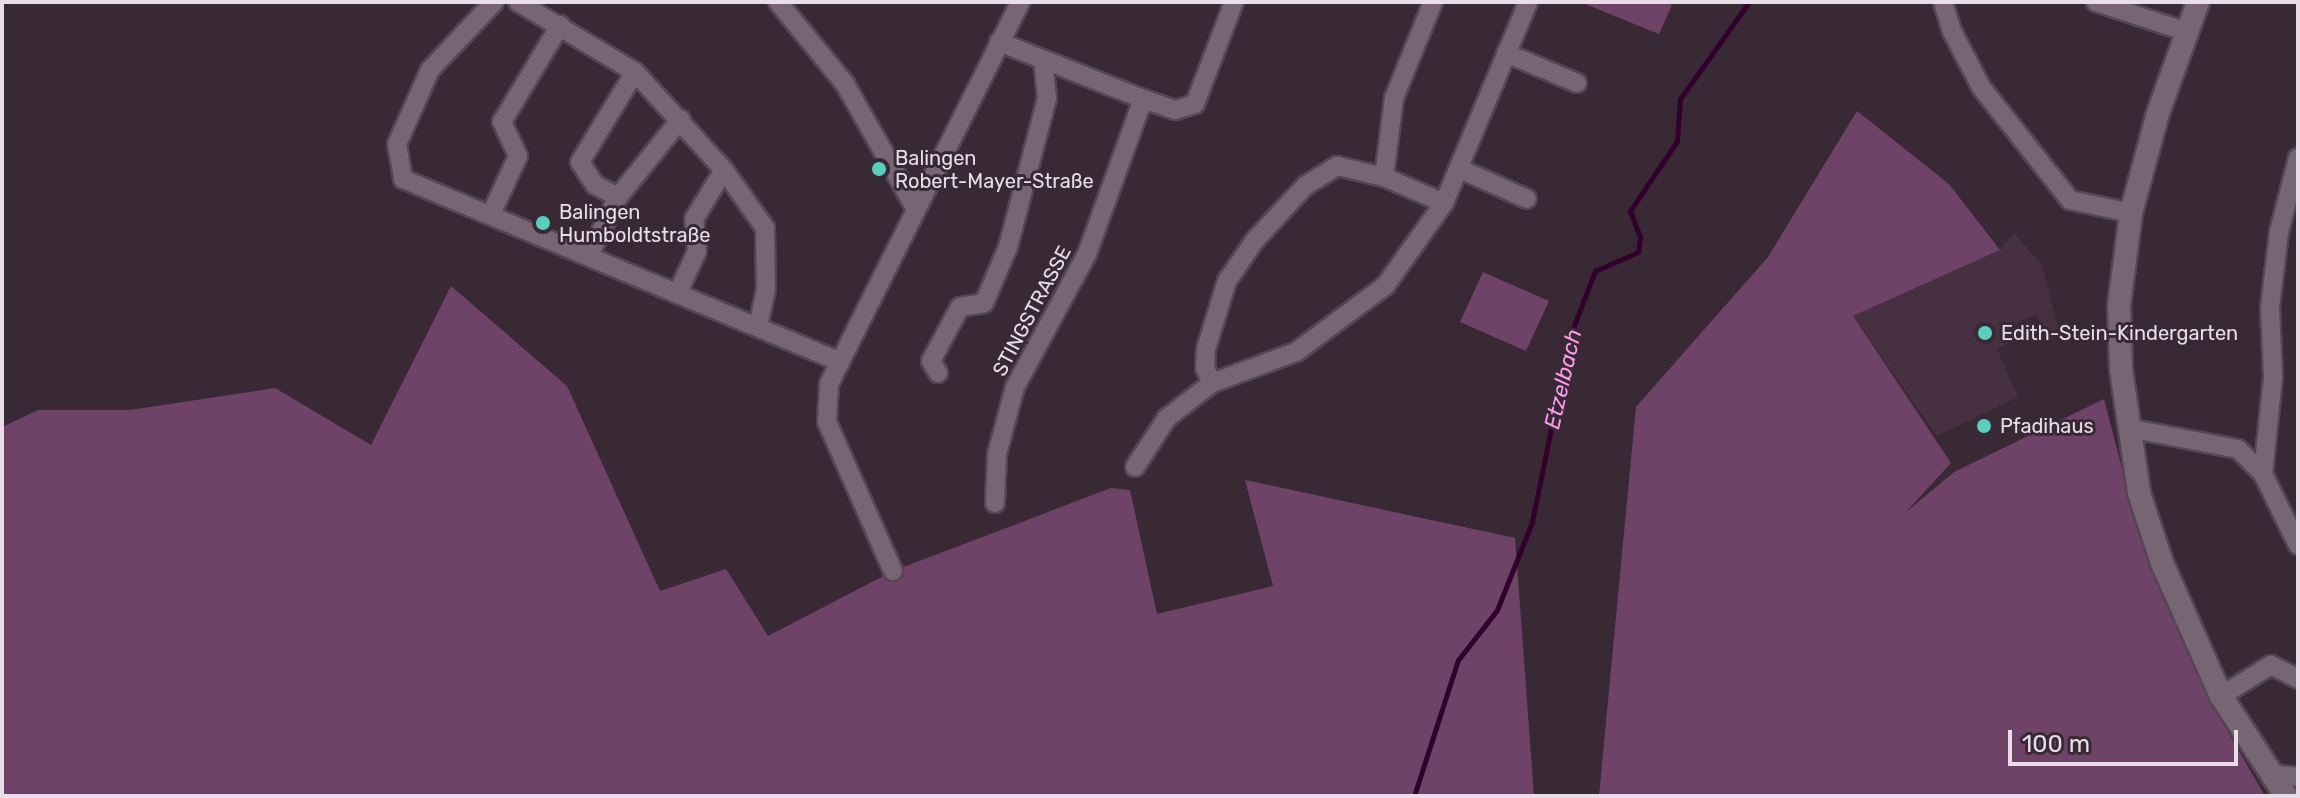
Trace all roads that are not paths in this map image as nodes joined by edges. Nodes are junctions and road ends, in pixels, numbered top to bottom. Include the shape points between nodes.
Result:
1 (494, 2) edge
2 (518, 2) edge
3 (778, 2) edge
4 (1020, 2) edge
5 (1234, 2) edge
6 (1433, 2) edge
7 (1528, 2) edge
8 (1943, 2) edge
9 (2096, 2) edge
10 (2198, 2) edge
11 (560, 25) junction
12 (2187, 32) junction
13 (999, 42) junction
14 (1506, 53) junction
15 (1043, 60) junction
16 (635, 72) junction
17 (1577, 83) dead end
18 (1143, 99) junction
19 (681, 119) junction
20 (2298, 158) edge
21 (1460, 169) junction
22 (724, 170) junction
23 (1384, 177) junction
24 (618, 197) junction
25 (1527, 199) dead end
26 (1444, 203) junction
27 (914, 206) junction
28 (2131, 213) junction
29 (491, 214) junction
30 (589, 255) junction
31 (678, 292) junction
32 (758, 327) junction
33 (840, 362) junction
34 (938, 373) dead end
35 (1212, 383) junction
36 (2128, 428) junction
37 (1135, 467) dead end
38 (2263, 474) junction
39 (995, 503) dead end
40 (2298, 545) edge
41 (893, 571) dead end
42 (2298, 679) edge
43 (2221, 696) junction
44 (2270, 774) junction
45 (2298, 777) edge
46 (2286, 796) edge

1 - 29 street via 430,70 397,144 403,179
2 - 11 street
3 - 27 street via 845,84
4 - 13 street
5 - 18 street via 1195,104 1175,110
6 - 23 street via 1394,98
7 - 14 street
8 - 28 street via 1981,87 2070,200
9 - 12 street
10 - 12 street
11 - 16 street
11 - 29 street via 502,122 518,156
12 - 28 street
13 - 15 street
13 - 27 street
14 - 17 street
14 - 21 street
15 - 18 street
15 - 34 street via 1047,98 1008,247 984,303 960,307 931,361
16 - 19 street
16 - 24 street via 580,162 595,185
18 - 39 street, STINGSTRASSE via 1087,254 1015,387 997,454
19 - 22 street
19 - 24 street
20 - 38 street via 2279,232 2272,293 2273,377
21 - 25 street
21 - 26 street
22 - 31 street via 694,219 697,251
22 - 32 street via 765,228 766,289
23 - 26 street
23 - 35 street via 1337,166 1306,185 1255,240 1227,281 1206,349 1205,368
24 - 30 street
26 - 35 street via 1385,286 1334,328 1296,352
27 - 33 street
28 - 36 street via 2119,305
29 - 30 street
30 - 31 street
31 - 32 street
32 - 33 street
33 - 41 street via 829,384 827,422
35 - 37 street via 1167,418
36 - 38 street via 2238,449
36 - 43 street via 2139,493 2162,563
38 - 40 street
42 - 43 street via 2271,665
43 - 44 street
44 - 45 street
44 - 46 street

